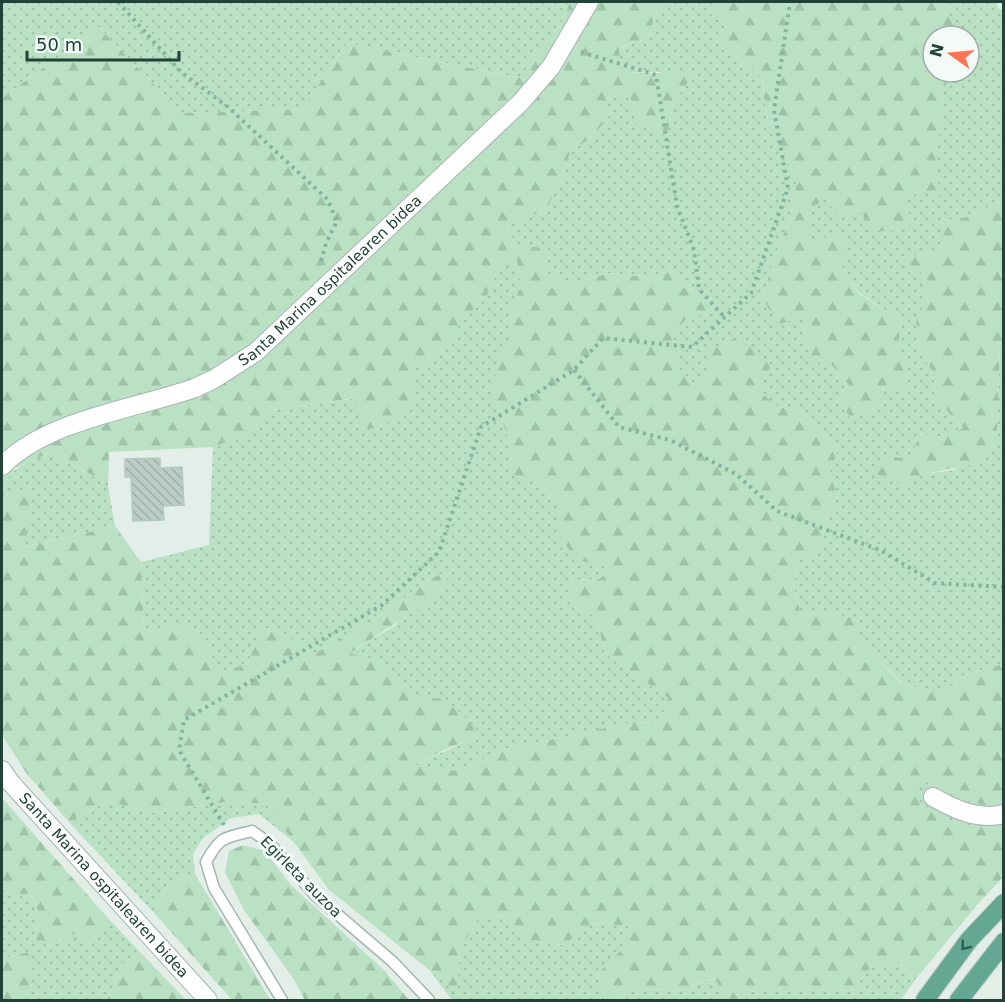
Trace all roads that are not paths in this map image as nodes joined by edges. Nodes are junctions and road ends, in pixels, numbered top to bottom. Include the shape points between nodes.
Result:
1 (589, 2) edge
2 (2, 466) edge
3 (2, 770) edge
4 (933, 797) dead end
5 (1004, 814) edge
6 (1004, 903) edge
7 (1004, 942) edge
8 (208, 1000) edge
9 (282, 1000) edge
10 (429, 1000) edge
11 (925, 1000) edge
12 (959, 1000) edge

1 - 2 street, Santa Marina ospitalearen bidea via 551,67 520,102 256,352 195,388 63,428 23,447
3 - 8 street, Santa Marina ospitalearen bidea
4 - 5 street via 961,812
6 -> 11 main road via 969,940
7 - 12 main road
9 - 10 lane, Egirleta auzoa via 214,888 206,862 216,843 231,836 252,831 270,843 315,896 393,962

